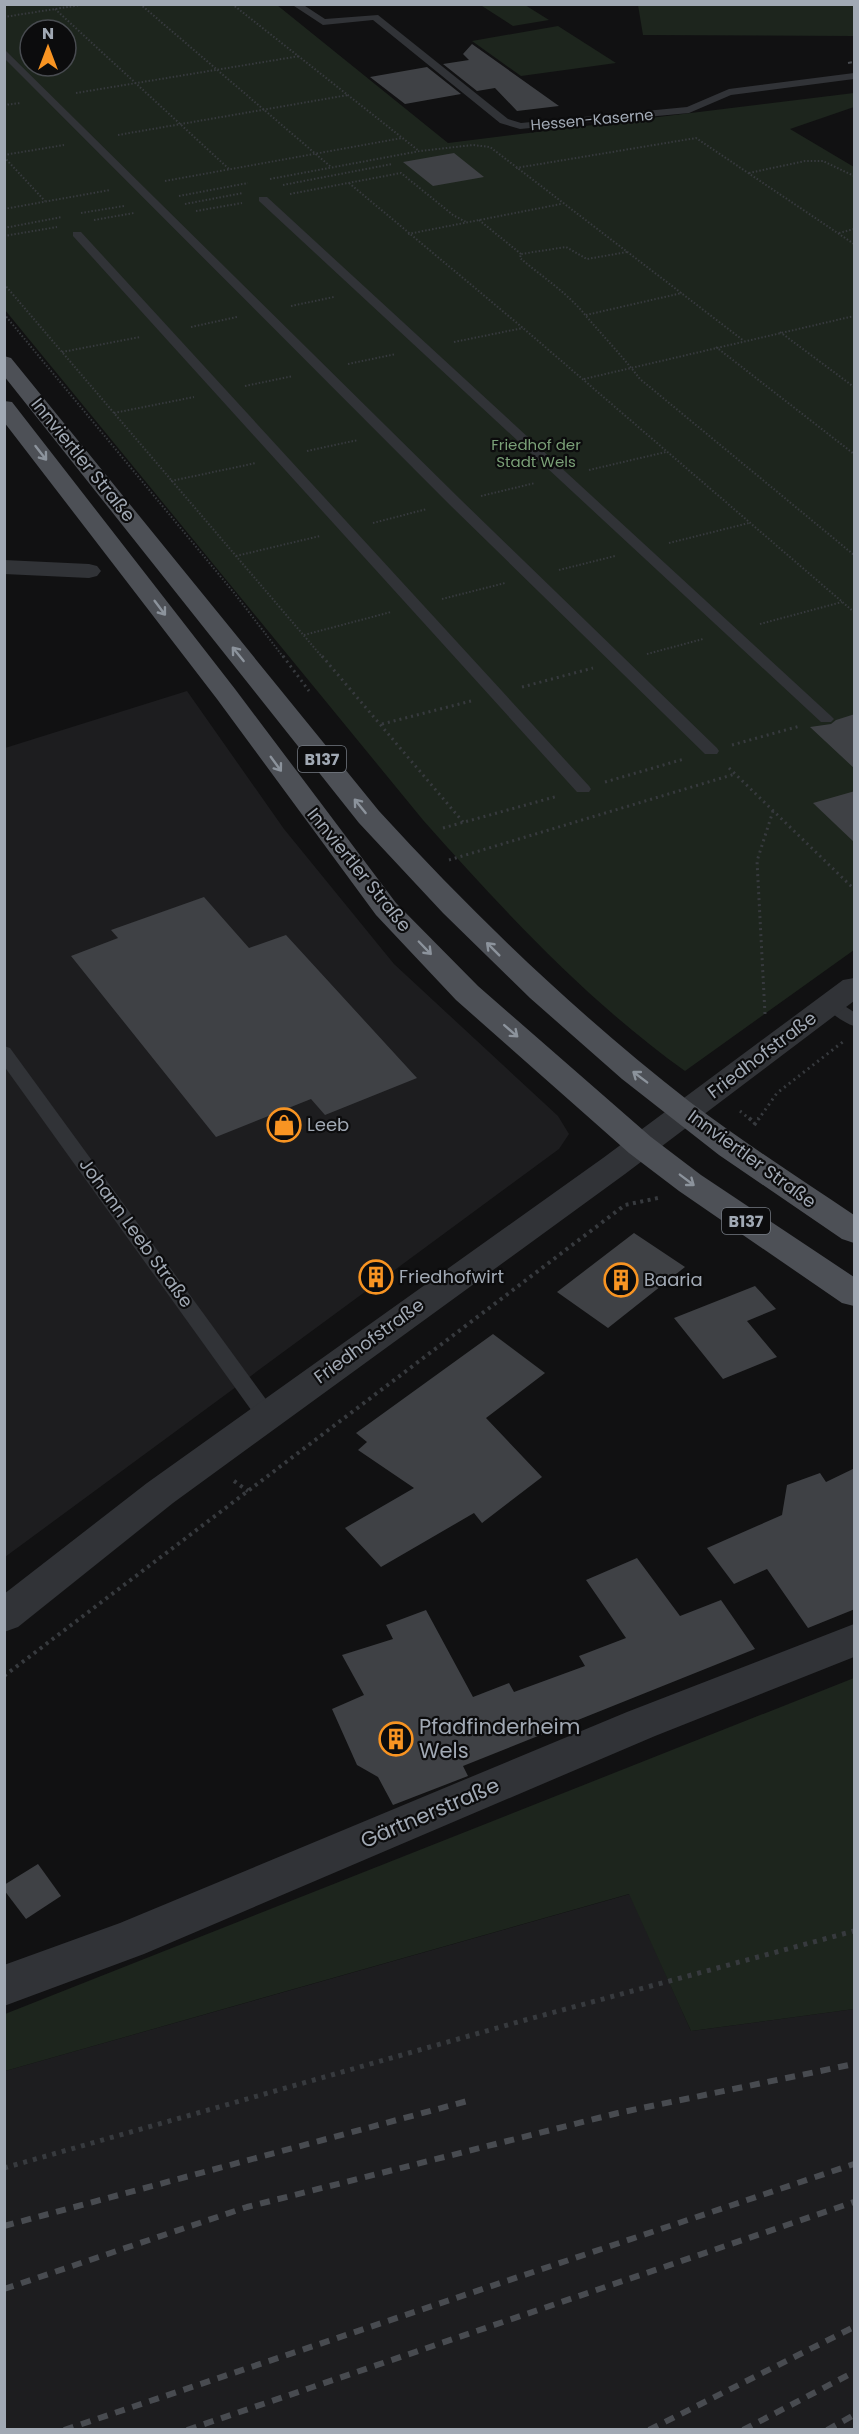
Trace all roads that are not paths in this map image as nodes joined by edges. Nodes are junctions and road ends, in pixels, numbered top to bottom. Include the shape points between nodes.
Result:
1 (295, 4) edge
2 (4, 52) edge
3 (855, 76) edge
4 (257, 195) road end
5 (76, 234) dead end
6 (4, 362) edge
7 (4, 407) edge
8 (4, 567) edge
9 (89, 572) dead end
10 (826, 719) road end
11 (711, 751) road end
12 (583, 789) road end
13 (847, 1004) edge
14 (4, 1052) edge
15 (687, 1113) junction
16 (640, 1145) junction
17 (855, 1231) edge
18 (855, 1294) edge
19 (266, 1415) junction
20 (4, 1616) edge
21 (855, 1640) edge
22 (4, 1986) edge

1 - 3 lane, Hessen-Kaserne via 323,22 375,17 504,121 520,126 689,110 729,92
2 - 11 lane
4 - 10 lane
5 - 12 lane
15 -> 6 main road, Innviertler Straße / B137 via 629,1069 517,971 432,888 369,817
7 -> 16 main road, Innviertler Straße / B137 via 386,909 467,993
8 - 9 street
13 - 15 street, Friedhofstraße
14 - 19 lane, Johann Leeb Straße
15 - 16 street, Friedhofstraße
15 - 17 main road, Innviertler Straße / B137 via 729,1147
16 -> 18 main road, Innviertler Straße / B137
16 - 19 street, Friedhofstraße
19 - 20 street, Friedhofstraße
21 - 22 street, Gärtnerstraße via 641,1724 129,1940

